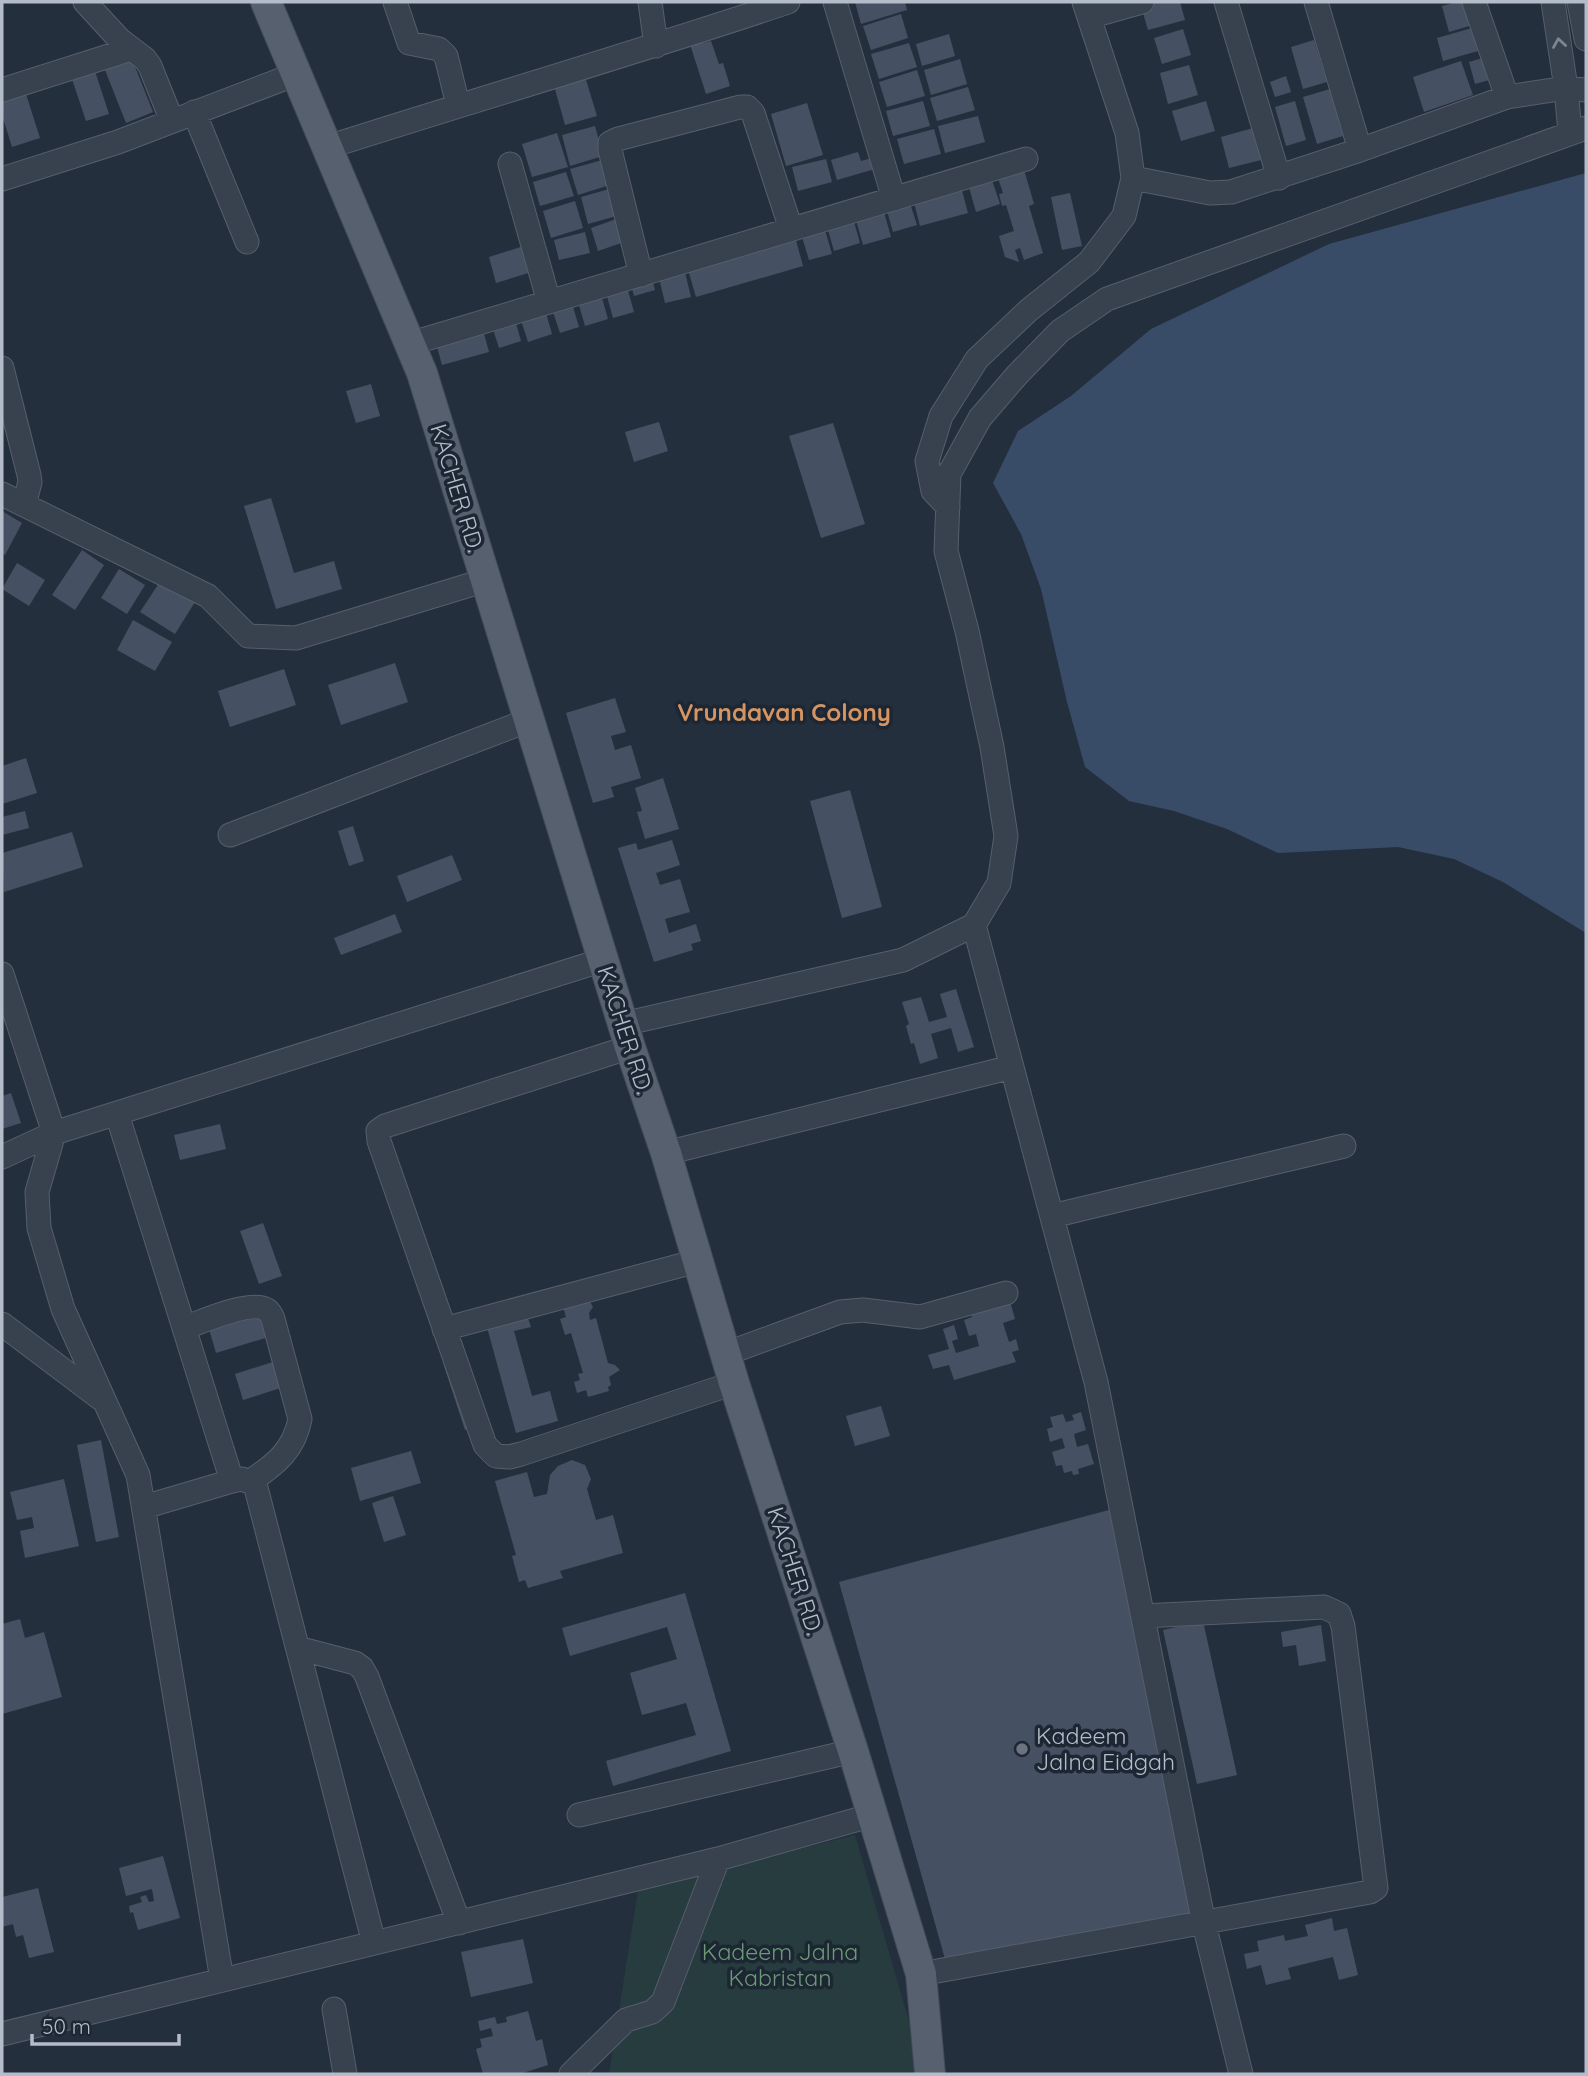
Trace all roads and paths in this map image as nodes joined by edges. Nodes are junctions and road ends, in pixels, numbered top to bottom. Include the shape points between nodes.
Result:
1 (85, 2) edge
2 (265, 2) edge
3 (395, 2) edge
4 (650, 2) edge
5 (788, 2) edge
6 (835, 2) edge
7 (1142, 2) edge
8 (1226, 2) edge
9 (1316, 2) edge
10 (1474, 2) edge
11 (1553, 2) edge
12 (1579, 2) edge
13 (1086, 10) edge
14 (1586, 39) edge
15 (656, 46) junction
16 (131, 49) junction
17 (296, 74) junction
18 (1576, 89) edge
19 (2, 90) edge
20 (1507, 97) junction
21 (458, 106) junction
22 (194, 112) junction
23 (172, 121) junction
24 (1578, 130) edge
25 (328, 148) junction
26 (1360, 150) junction
27 (1026, 159) dead end
28 (510, 164) dead end
29 (1133, 178) junction
30 (1279, 178) junction
31 (2, 179) edge
32 (894, 199) junction
33 (791, 229) junction
34 (247, 242) dead end
35 (641, 275) junction
36 (549, 302) junction
37 (409, 344) junction
38 (2, 368) edge
39 (2, 494) edge
40 (24, 505) junction
41 (948, 507) junction
42 (486, 580) junction
43 (529, 720) junction
44 (230, 835) dead end
45 (974, 925) junction
46 (603, 960) junction
47 (2, 974) edge
48 (627, 1035) junction
49 (1012, 1067) junction
50 (117, 1114) junction
51 (54, 1133) junction
52 (1344, 1146) dead end
53 (666, 1153) junction
54 (2, 1157) edge
55 (1052, 1216) junction
56 (697, 1261) junction
57 (1006, 1293) dead end
58 (2, 1324) edge
59 (184, 1328) junction
60 (444, 1329) junction
61 (725, 1354) junction
62 (734, 1383) junction
63 (104, 1401) junction
64 (242, 1481) junction
65 (144, 1507) junction
66 (1143, 1616) junction
67 (298, 1648) junction
68 (853, 1751) junction
69 (579, 1815) dead end
70 (873, 1815) junction
71 (718, 1859) junction
72 (459, 1923) junction
73 (1204, 1924) junction
74 (374, 1943) junction
75 (921, 1974) junction
76 (222, 1980) junction
77 (334, 2009) dead end
78 (2, 2034) edge
79 (345, 2074) edge
80 (572, 2074) edge
81 (930, 2074) edge
82 (1241, 2074) edge

1 - 16 street
2 - 17 main road, KACHER RD.
3 - 21 street via 409,43 439,49 446,56
4 - 15 street
5 - 15 street
6 - 32 street
7 - 13 street
8 - 30 street
9 - 26 street
10 - 20 street
18 -> 11 street
12 - 14 street
13 - 29 street via 1128,133
15 - 21 street
16 - 19 street
16 - 23 street via 154,72
17 - 22 street
17 - 25 main road, KACHER RD.
18 - 20 street
18 - 24 street
20 - 26 street
21 - 25 street
22 - 23 street
22 - 34 street
23 - 31 street
24 - 41 street via 1107,299 1060,331 980,418 950,474
25 - 37 main road, KACHER RD.
26 - 30 street
27 - 32 street
28 - 36 street
29 - 30 street via 1220,194
29 - 41 street via 1124,216 1088,262 977,359 941,416 927,461 933,491
32 - 33 street
33 - 35 street
33 - 35 street via 753,113 747,107 618,139 610,143 610,150
35 - 36 street
36 - 37 street
37 - 42 main road, KACHER RD.
38 - 40 street via 29,475
39 - 40 street
40 - 42 street via 208,596 248,636 296,638
41 - 45 street via 946,551 992,747 1006,836 999,883
42 - 43 main road, KACHER RD.
43 - 44 street
43 - 46 main road, KACHER RD.
45 - 48 street via 903,960
45 - 49 street
46 - 48 main road, KACHER RD.
46 - 50 street
47 - 51 street
48 - 53 main road, KACHER RD.
48 - 60 street via 378,1131
49 - 53 street
49 - 55 street
50 - 51 street
50 - 59 street
51 - 54 street
51 - 63 street via 37,1192 39,1228 63,1309
52 - 55 street
53 - 56 main road, KACHER RD.
55 - 66 street via 1096,1382
56 - 60 street
56 - 61 main road, KACHER RD.
57 - 61 street via 920,1317 851,1310
58 - 63 street
59 - 64 street
59 - 64 street via 246,1307 268,1310 273,1319 300,1419 298,1432 276,1464
60 - 62 street via 485,1445 496,1456 520,1454
61 - 62 main road, KACHER RD.
62 - 68 main road, KACHER RD.
63 - 65 street via 138,1475
64 - 65 street
64 - 67 street via 258,1492
65 - 76 street
66 - 73 street
66 - 73 street via 1324,1607 1339,1614 1343,1626 1376,1888
67 - 72 street via 362,1668
67 - 74 street
68 - 69 street
68 - 70 main road, KACHER RD.
70 - 71 street
70 - 75 main road, KACHER RD.
71 - 72 street
71 - 80 street via 663,2003 652,2012 626,2020
72 - 74 street
73 - 75 street
73 - 82 street
74 - 76 street
75 - 81 main road, KACHER RD.
76 - 78 street
77 - 79 street

